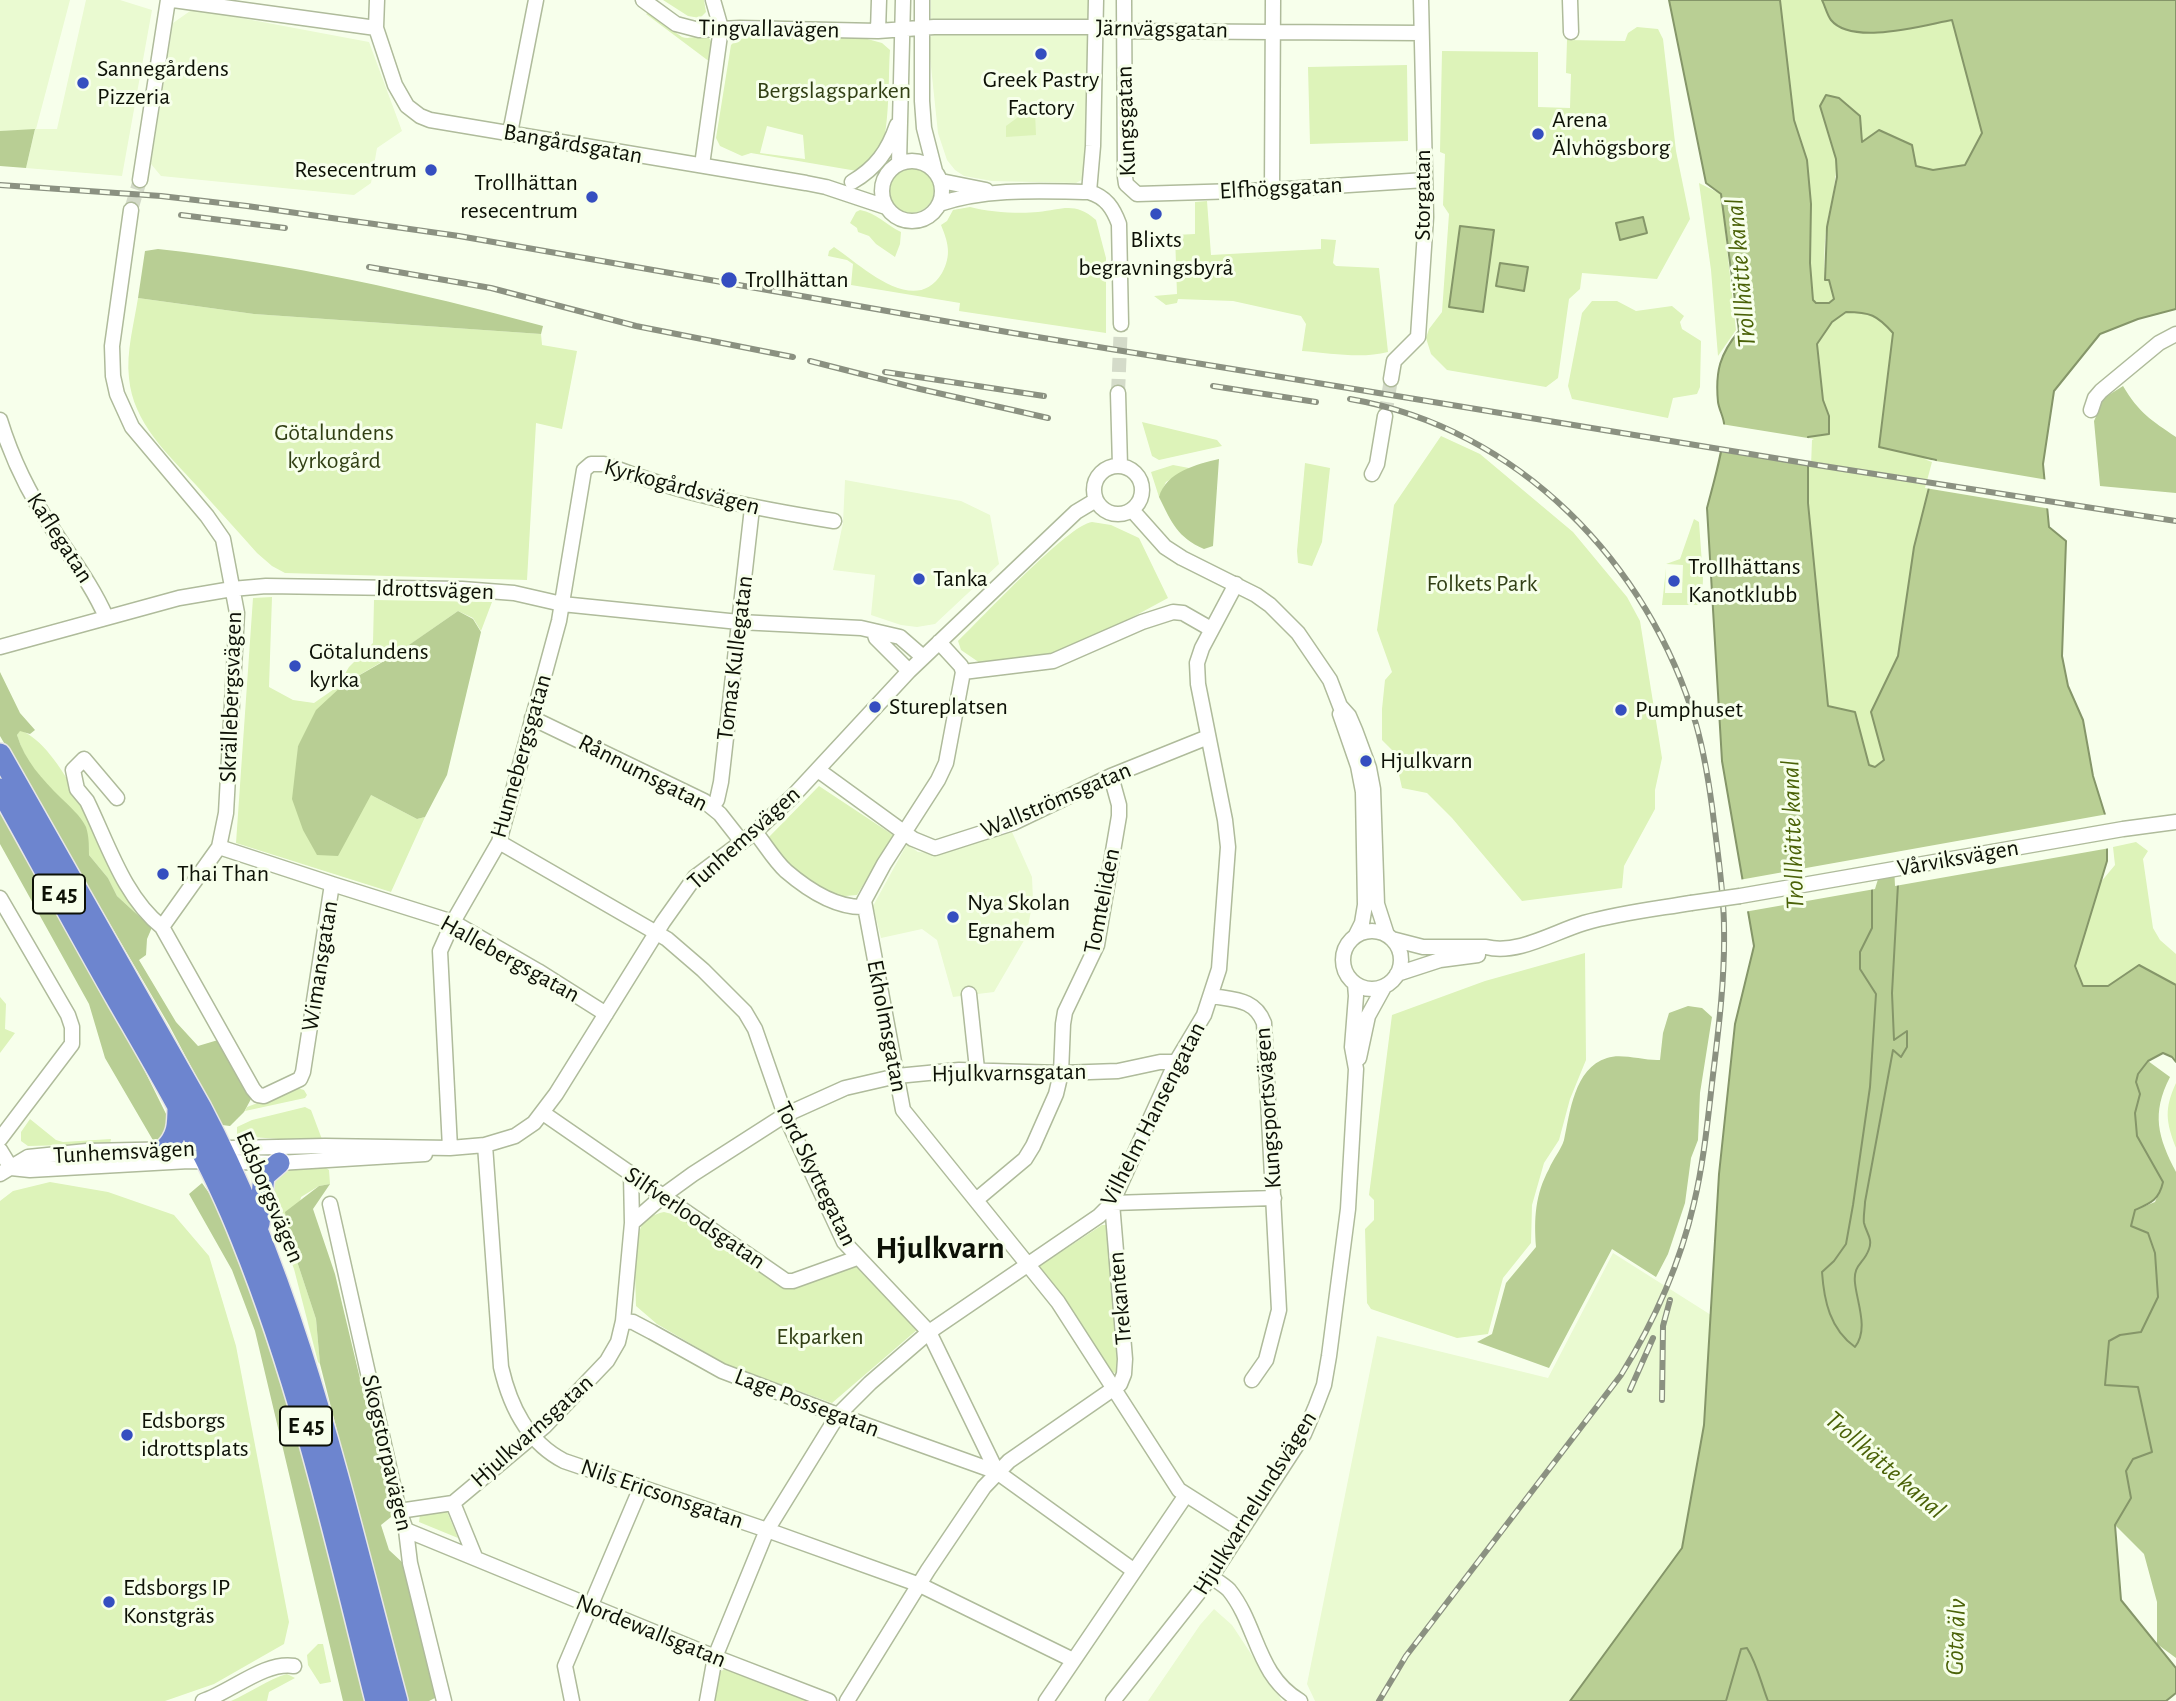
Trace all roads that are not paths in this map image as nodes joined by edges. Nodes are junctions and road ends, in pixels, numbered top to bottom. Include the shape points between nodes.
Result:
1 (171, 0) edge
2 (377, 0) edge
3 (536, 0) edge
4 (643, 0) edge
5 (713, 0) edge
6 (879, 0) edge
7 (903, 0) edge
8 (922, 0) edge
9 (1096, 0) edge
10 (1124, 0) edge
11 (1273, 0) edge
12 (1421, 0) edge
13 (1570, 0) edge
14 (1096, 27) junction
15 (376, 28) junction
16 (722, 28) junction
17 (922, 30) junction
18 (878, 31) junction
19 (903, 31) junction
20 (1124, 31) junction
21 (1273, 32) junction
22 (1570, 32) dead end
23 (1421, 33) junction
24 (902, 110) junction
25 (510, 133) junction
26 (900, 163) junction
27 (702, 165) junction
28 (938, 176) junction
29 (140, 180) tunnel mouth
30 (1425, 180) junction
31 (883, 181) junction
32 (852, 182) junction
33 (826, 187) junction
34 (1272, 190) junction
35 (1004, 192) junction
36 (1089, 192) junction
37 (1137, 194) joint
38 (939, 204) junction
39 (886, 207) junction
40 (131, 210) tunnel mouth
41 (1121, 324) tunnel mouth
42 (2176, 334) edge
43 (1391, 379) tunnel mouth
44 (1118, 393) tunnel mouth
45 (2091, 410) dead end
46 (1385, 416) tunnel mouth
47 (0, 420) edge
48 (1120, 466) junction
49 (1372, 474) dead end
50 (1096, 500) junction
51 (752, 508) junction
52 (1132, 510) junction
53 (834, 521) dead end
54 (1237, 584) junction
55 (232, 589) junction
56 (562, 604) junction
57 (106, 617) junction
58 (739, 622) junction
59 (1211, 629) junction
60 (874, 632) junction
61 (939, 642) junction
62 (0, 647) edge
63 (923, 657) junction
64 (909, 671) junction
65 (963, 672) junction
66 (1340, 706) junction
67 (532, 718) junction
68 (1208, 737) junction
69 (0, 754) edge
70 (818, 770) junction
71 (1111, 776) junction
72 (0, 789) edge
73 (117, 798) dead end
74 (712, 807) junction
75 (2176, 822) edge
76 (755, 832) junction
77 (904, 832) junction
78 (499, 842) junction
79 (742, 842) junction
80 (219, 847) junction
81 (332, 884) junction
82 (0, 898) edge
83 (864, 907) junction
84 (453, 922) junction
85 (162, 927) junction
86 (656, 932) junction
87 (1356, 935) junction
88 (1390, 937) junction
89 (1496, 950) junction
90 (1397, 974) junction
91 (1355, 984) junction
92 (1384, 987) junction
93 (970, 994) dead end
94 (1212, 996) junction
95 (606, 1014) junction
96 (1175, 1062) junction
97 (977, 1069) junction
98 (1356, 1069) junction
99 (1061, 1073) junction
100 (897, 1076) junction
101 (178, 1105) junction
102 (543, 1113) junction
103 (785, 1115) junction
104 (0, 1139) edge
105 (485, 1145) junction
106 (450, 1148) junction
107 (0, 1150) edge
108 (215, 1154) junction
109 (167, 1155) junction
110 (279, 1163) junction
111 (5, 1171) edge
112 (631, 1174) junction
113 (220, 1188) junction
114 (664, 1195) junction
115 (1275, 1198) junction
116 (976, 1200) junction
117 (1112, 1203) junction
118 (330, 1204) dead end
119 (632, 1223) junction
120 (258, 1230) junction
121 (857, 1258) junction
122 (1027, 1266) junction
123 (623, 1321) junction
124 (929, 1332) junction
125 (1252, 1380) dead end
126 (1113, 1389) junction
127 (838, 1415) junction
128 (533, 1436) junction
129 (997, 1472) junction
130 (641, 1487) junction
131 (1186, 1495) junction
132 (453, 1503) junction
133 (399, 1511) junction
134 (406, 1530) junction
135 (768, 1530) junction
136 (1242, 1530) junction
137 (475, 1557) junction
138 (1133, 1570) junction
139 (1211, 1577) junction
140 (920, 1585) junction
141 (590, 1606) junction
142 (715, 1657) junction
143 (1073, 1660) junction
144 (294, 1665) dead end
145 (1294, 1700) edge
146 (203, 1701) edge
147 (376, 1701) edge
148 (397, 1701) edge
149 (444, 1701) edge
150 (572, 1701) edge
151 (707, 1701) edge
152 (829, 1701) edge
153 (847, 1701) edge
154 (1045, 1701) edge
155 (1113, 1701) edge

1 - 15 street
1 - 29 street
2 - 15 street
3 - 25 street
4 - 16 street, Tingvallavägen via 687,28
5 - 16 street
6 - 18 street
7 - 19 street
8 - 17 street
9 - 14 street, Kungsgatan
10 - 20 street, Kungsgatan
11 - 21 street
12 - 23 street, Storgatan
13 - 22 street
14 - 17 street, Järnvägsgatan
14 - 20 street, Järnvägsgatan
14 - 36 street, Kungsgatan
15 - 25 street, Bangårdsgatan via 407,106 430,120
16 - 18 street, Tingvallavägen
16 - 27 street
17 - 19 street, Järnvägsgatan
17 - 28 street via 924,128
18 - 19 street, Tingvallavägen
19 - 24 street
20 - 21 street, Järnvägsgatan
20 - 37 street, Kungsgatan via 1125,177
21 - 23 street, Järnvägsgatan
21 - 34 street
23 - 30 street, Storgatan
24 - 26 street
24 - 32 street via 879,162
25 - 27 street, Bangårdsgatan
26 - 28 street via 918,161
26 - 31 street
27 - 33 street, Bangårdsgatan
28 - 35 street
28 - 38 street
30 - 34 street, Elfhögsgatan
30 - 43 street, Storgatan via 1418,337 1394,361
31 - 32 street
31 - 39 street
32 - 33 street
33 - 39 street
34 - 37 street, Elfhögsgatan
35 - 36 street
35 - 38 street
36 - 41 street via 1110,205 1119,224
38 - 39 street via 927,217 912,221 897,218
40 - 55 street, Skrällebergsvägen via 112,346 117,394 142,442 223,539
42 - 45 street via 2101,391
44 - 48 street
46 - 49 street
47 - 57 street, Kaflegatan via 27,488
48 - 50 street via 1098,476
48 - 52 street via 1134,471 1142,484 1141,499
50 - 52 street via 1112,514
50 - 61 street, Tunhemsvägen via 1076,512
51 - 53 street, Kyrkogårdsvägen
51 - 56 street, Kyrkogårdsvägen via 591,464 584,470
51 - 58 street, Tomas Kullegatan
52 - 54 street via 1165,547
54 - 59 street
54 - 66 street via 1270,605 1298,633 1330,680
55 - 56 street, Idrottsvägen via 463,589 514,593
55 - 57 street, Idrottsvägen
55 - 80 street, Skrällebergsvägen via 237,634 226,813
56 - 58 street, Idrottsvägen
56 - 67 street, Hunnebergsgatan
57 - 62 street, Idrottsvägen
58 - 60 street, Idrottsvägen
58 - 74 street, Tomas Kullegatan via 720,782
59 - 65 street via 1173,612 1053,661
59 - 68 street via 1196,663
60 - 63 street, Idrottsvägen via 900,637
60 - 64 street
61 - 63 street, Tunhemsvägen
61 - 65 street
63 - 64 street, Tunhemsvägen
64 - 70 street, Tunhemsvägen
65 - 77 street via 946,763
66 - 87 street via 1363,792 1365,905
66 - 88 street via 1349,716 1371,778 1377,904
67 - 74 street, Rånnumsgatan
67 - 78 street, Hunnebergsgatan
68 - 71 street, Wallströmsgatan
68 - 94 street via 1228,847 1219,969
69 - 108 highway, Edsborgsvägen / E 45
70 - 76 street, Tunhemsvägen
70 - 77 street
71 - 77 street, Wallströmsgatan via 1013,823 943,846 926,845
71 - 99 street, Tomteliden via 1119,816 1097,945 1065,1012
72 - 101 highway, Edsborgsvägen / E 45
73 - 85 street via 84,759 73,769 77,789 132,894
74 - 79 street, Rånnumsgatan
75 - 89 street, Vårviksvägen, bridge via 1691,902 1584,923
76 - 79 street, Tunhemsvägen
76 - 83 street via 785,870 821,895 844,906
77 - 83 street via 866,894
78 - 84 street, Hunnebergsgatan
78 - 86 street, Tord Skyttegatan
79 - 86 street, Tunhemsvägen via 695,877
80 - 81 street, Wimansgatan
80 - 85 street, Skrällebergsvägen
81 - 84 street, Hallebergsgatan
81 - 85 street, Wimansgatan via 302,1077 270,1094 258,1095
82 - 104 street via 68,1015 72,1033 72,1044
83 - 100 street, Ekholmsgatan
84 - 95 street, Hallebergsgatan
84 - 106 street, Hunnebergsgatan via 440,951
86 - 95 street, Tunhemsvägen
86 - 103 street, Tord Skyttegatan via 745,1012
87 - 88 street via 1374,931
87 - 91 street via 1347,944 1343,962 1346,975
88 - 89 street via 1423,947
88 - 90 street via 1401,957
89 - 90 street
90 - 92 street
91 - 92 street via 1366,989
91 - 98 street, Hjulkvarnelundsvägen via 1352,1047
92 - 98 street, Hjulkvarnelundsvägen via 1368,1016
93 - 97 street
94 - 96 street, Vilhelm Hansengatan
94 - 115 street, Kungsportsvägen via 1252,1006 1264,1023
95 - 102 street, Tunhemsvägen
96 - 99 street, Hjulkvarnsgatan
96 - 117 street, Vilhelm Hansengatan
97 - 99 street, Hjulkvarnsgatan
97 - 100 street, Hjulkvarnsgatan
98 - 136 street, Hjulkvarnelundsvägen via 1348,1209 1324,1385 1304,1434
99 - 116 street, Tomteliden via 1025,1159
100 - 103 street, Hjulkvarnsgatan via 845,1088
100 - 116 street, Ekholmsgatan via 903,1110
101 - 108 highway, Edsborgsvägen / E 45
101 - 109 highway via 177,1132
102 - 105 street, Tunhemsvägen via 515,1136
102 - 112 street, Silfverloodsgatan
103 - 114 street, Hjulkvarnsgatan
103 - 121 street, Tord Skyttegatan via 845,1242
105 - 106 street, Tunhemsvägen
105 - 128 street, Nils Ericsonsgatan via 501,1367 514,1409
106 - 108 street, Tunhemsvägen
106 - 110 street, Tunhemsvägen via 420,1155
107 - 111 street
108 - 109 street, Tunhemsvägen
108 - 110 street, Tunhemsvägen
108 - 113 highway, Edsborgsvägen / E 45
108 - 120 highway, Edsborgsvägen / E 45
109 - 111 street, Tunhemsvägen via 87,1151 28,1157
109 - 113 street
110 - 120 highway via 264,1176
112 - 114 street, Silfverloodsgatan
112 - 119 street, Hjulkvarnsgatan
113 - 147 highway, Edsborgsvägen / E 45 via 243,1241 306,1425
114 - 119 street, Hjulkvarnsgatan
114 - 121 street, Silfverloodsgatan via 786,1280
115 - 117 street
115 - 125 street, Kungsportsvägen via 1279,1310 1266,1360
116 - 122 street, Ekholmsgatan
117 - 122 street, Vilhelm Hansengatan
117 - 126 street, Trekanten via 1125,1359 1124,1374
118 - 133 street, Skogstorpavägen
119 - 123 street, Hjulkvarnsgatan
120 - 148 highway, Edsborgsvägen / E 45 via 322,1420
121 - 124 street, Tord Skyttegatan
122 - 124 street, Vilhelm Hansengatan
122 - 126 street, Ekholmsgatan via 1058,1302
123 - 127 street, Lage Possegatan via 722,1371
123 - 128 street, Hjulkvarnsgatan via 607,1361
124 - 127 street, Vilhelm Hansengatan
124 - 129 street, Tord Skyttegatan
126 - 129 street
126 - 131 street, Ekholmsgatan
127 - 129 street, Lage Possegatan
127 - 135 street, Vilhelm Hansengatan
128 - 130 street, Nils Ericsonsgatan via 545,1451 564,1461
128 - 132 street, Hjulkvarnsgatan
129 - 138 street, Tord Skyttegatan
129 - 140 street
130 - 135 street, Nils Ericsonsgatan
130 - 141 street
131 - 136 street, Ekholmsgatan
131 - 138 street
132 - 133 street, Hjulkvarnsgatan
132 - 137 street
133 - 134 street, Skogstorpavägen
134 - 137 street, Nordewallsgatan
134 - 149 street, Skogstorpavägen
135 - 140 street, Nils Ericsonsgatan
135 - 142 street, Vilhelm Hansengatan
136 - 139 street, Hjulkvarnelundsvägen
137 - 141 street, Nordewallsgatan
138 - 143 street
139 - 145 street via 1229,1591 1268,1669
139 - 155 street, Hjulkvarnelundsvägen
140 - 143 street, Nils Ericsonsgatan
140 - 153 street
141 - 142 street, Nordewallsgatan
141 - 150 street via 565,1666
142 - 151 street, Vilhelm Hansengatan
142 - 152 street, Nordewallsgatan
143 - 154 street
144 - 146 street via 268,1669

